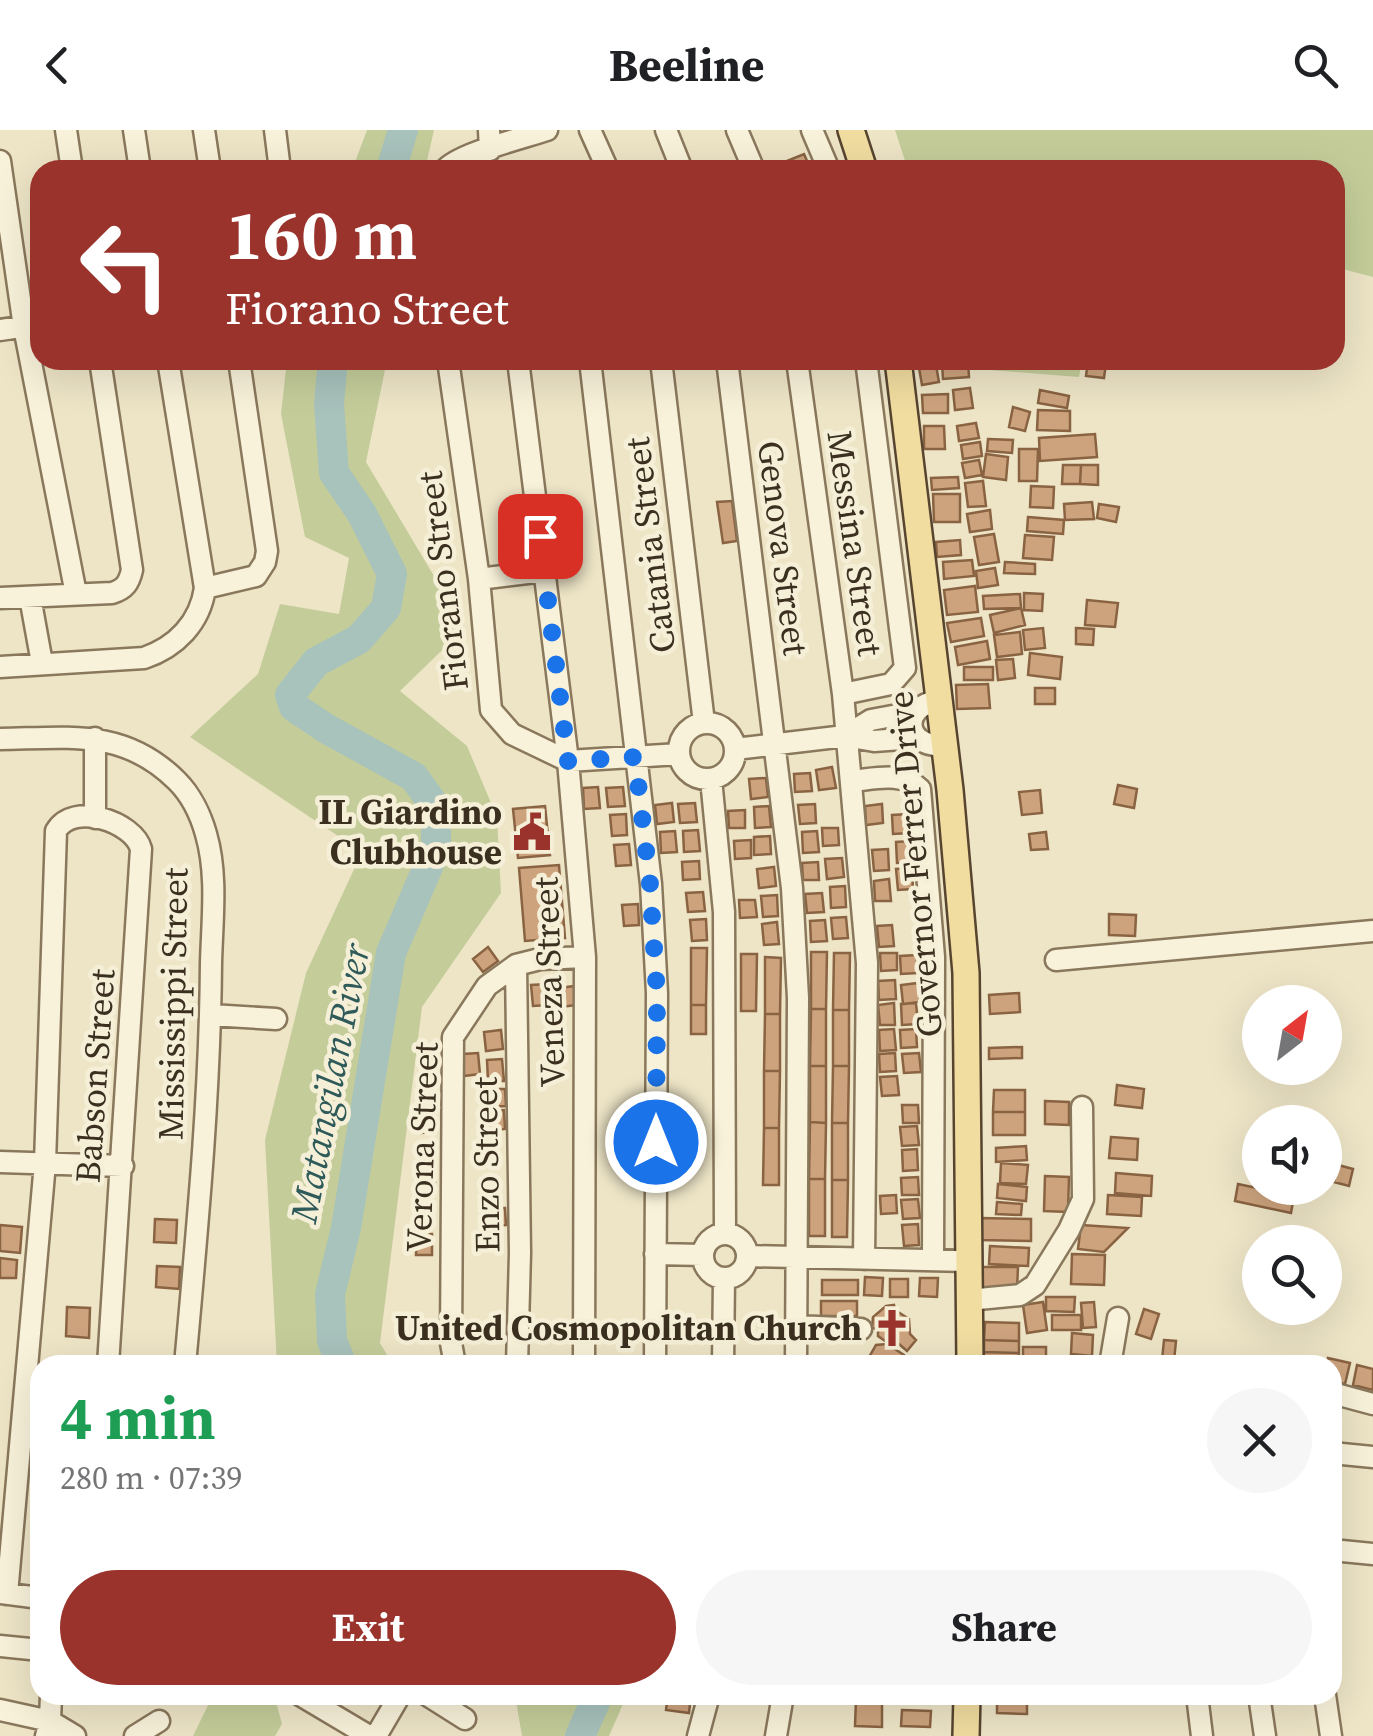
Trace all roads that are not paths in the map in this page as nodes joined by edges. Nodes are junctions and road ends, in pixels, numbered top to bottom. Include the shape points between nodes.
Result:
1 (66, 130) edge
2 (134, 130) edge
3 (204, 130) edge
4 (274, 130) edge
5 (547, 130) edge
6 (590, 130) edge
7 (666, 130) edge
8 (736, 130) edge
9 (812, 130) edge
10 (851, 130) edge
11 (490, 140) edge
12 (70, 160) edge
13 (138, 160) edge
14 (208, 160) edge
15 (278, 160) edge
16 (456, 160) edge
17 (604, 160) edge
18 (678, 160) edge
19 (750, 160) edge
20 (825, 160) edge
21 (861, 160) edge
22 (0, 161) edge
23 (30, 315) edge
24 (30, 325) edge
25 (0, 330) edge
26 (39, 370) edge
27 (102, 370) edge
28 (170, 370) edge
29 (240, 370) edge
30 (449, 370) edge
31 (519, 370) edge
32 (591, 370) edge
33 (662, 370) edge
34 (727, 370) edge
35 (798, 370) edge
36 (867, 370) edge
37 (899, 370) edge
38 (544, 571) junction
39 (478, 580) junction
40 (205, 588) junction
41 (76, 594) junction
42 (30, 597) junction
43 (0, 598) edge
44 (42, 663) junction
45 (0, 667) edge
46 (843, 694) junction
47 (926, 707) junction
48 (704, 723) junction
49 (845, 736) junction
50 (95, 738) junction
51 (915, 738) junction
52 (0, 739) edge
53 (774, 744) junction
54 (943, 746) junction
55 (735, 749) junction
56 (679, 754) junction
57 (635, 757) junction
58 (568, 761) junction
59 (711, 779) junction
60 (851, 781) junction
61 (96, 818) junction
62 (1373, 931) edge
63 (585, 956) junction
64 (1056, 960) dead end
65 (516, 965) junction
66 (211, 1016) junction
67 (276, 1019) dead end
68 (1082, 1106) dead end
69 (0, 1162) edge
70 (45, 1163) junction
71 (123, 1166) junction
72 (725, 1234) junction
73 (655, 1254) junction
74 (703, 1254) junction
75 (747, 1256) junction
76 (794, 1258) junction
77 (864, 1259) junction
78 (932, 1260) junction
79 (968, 1260) junction
80 (724, 1278) junction
81 (968, 1300) junction
82 (1118, 1318) dead end
83 (796, 1326) junction
84 (860, 1328) dead end
85 (109, 1355) edge
86 (187, 1355) edge
87 (454, 1355) edge
88 (517, 1355) edge
89 (584, 1355) edge
90 (654, 1355) edge
91 (724, 1355) edge
92 (796, 1355) edge
93 (970, 1355) edge
94 (1112, 1355) edge
95 (1342, 1396) edge
96 (1373, 1404) edge
97 (1342, 1454) edge
98 (1373, 1457) edge
99 (1342, 1551) edge
100 (1373, 1554) edge
101 (4, 1594) edge
102 (30, 1597) edge
103 (0, 1646) edge
104 (30, 1649) edge
105 (318, 1705) edge
106 (393, 1705) edge
107 (442, 1705) edge
108 (707, 1705) edge
109 (781, 1705) edge
110 (967, 1705) edge
111 (1198, 1705) edge
112 (1261, 1705) edge
113 (1326, 1705) edge
114 (0, 1710) edge
115 (465, 1719) dead end
116 (159, 1721) dead end
117 (48, 1729) edge
118 (75, 1736) edge
119 (135, 1736) edge
120 (372, 1736) edge
121 (698, 1736) edge
122 (776, 1736) edge
123 (966, 1736) edge
124 (1202, 1736) edge
125 (1266, 1736) edge
126 (1331, 1736) edge

1 - 12 street
2 - 13 street
3 - 14 street
4 - 15 street
5 - 11 street
6 - 17 street
7 - 18 street
8 - 19 street
9 - 20 street
10 - 21 main road
11 - 16 street
22 - 23 street
24 - 25 street
26 - 41 street
27 - 41 street via 132,570 121,590
28 - 40 street
29 - 40 street via 266,562 256,576
30 - 39 street, Fiorano Street
31 - 38 street, Veneza Street
32 - 57 street
33 - 48 street, Catania Street
34 - 53 street, Genova Street
35 - 46 street, Messina Street
36 - 46 street via 905,668 891,684
37 - 47 main road, Governor Ferrer Drive
38 - 39 street
38 - 58 street, Veneza Street
39 - 58 street, Fiorano Street via 491,710 512,734
40 - 44 street via 188,630 162,652
41 - 42 street
42 - 43 street
42 - 44 street
44 - 45 street
46 - 49 street, Messina Street
47 - 49 street via 871,720
47 - 51 street via 911,725
47 - 54 main road, Governor Ferrer Drive
48 - 55 street via 725,730
48 - 56 street via 684,733
49 - 51 street
49 - 53 street
49 - 60 street, Messina Street
50 - 52 street, Mississippi Street
50 - 61 street
50 - 66 street, Mississippi Street via 153,761 195,806 212,876
51 - 54 street
53 - 55 street
53 - 76 street, Genova Street via 798,998
54 - 79 main road, Governor Ferrer Drive via 966,973
55 - 59 street via 729,768
56 - 57 street, Fiorano Street
56 - 59 street via 690,774
57 - 58 street, Fiorano Street
57 - 73 street via 657,994
58 - 63 street, Veneza Street
59 - 72 street via 724,912
60 - 77 street, Messina Street via 866,964
60 - 78 street via 897,777 920,789 934,957
61 - 70 street via 71,816 56,831
61 - 71 street, Babson Street via 132,832 141,849
62 - 64 street
63 - 65 street
63 - 89 street, Veneza Street
65 - 87 street, Verona Street via 476,1000 450,1044
65 - 88 street, Enzo Street
66 - 67 street
66 - 86 street, Mississippi Street
68 - 81 street via 1082,1200 1070,1230 1035,1285 1020,1296
69 - 70 street
70 - 71 street
70 - 101 street
71 - 85 street, Babson Street
72 - 74 street via 713,1238
72 - 75 street via 741,1241
73 - 74 street
73 - 90 street
74 - 80 street via 708,1271
75 - 76 street
75 - 80 street via 740,1272
76 - 77 street
76 - 83 street, Genova Street
77 - 78 street
78 - 79 street
79 - 81 main road, Governor Ferrer Drive
80 - 91 street
81 - 93 main road, Governor Ferrer Drive
82 - 94 street
83 - 84 street
83 - 92 street, Genova Street
95 - 96 street
97 - 98 street
99 - 100 street
101 - 102 street
103 - 104 street
105 - 120 street
106 - 120 street
107 - 115 street
108 - 121 street
109 - 122 street
110 - 123 main road
111 - 124 street
112 - 125 street
113 - 126 street
114 - 117 street
116 - 119 street
117 - 118 street

